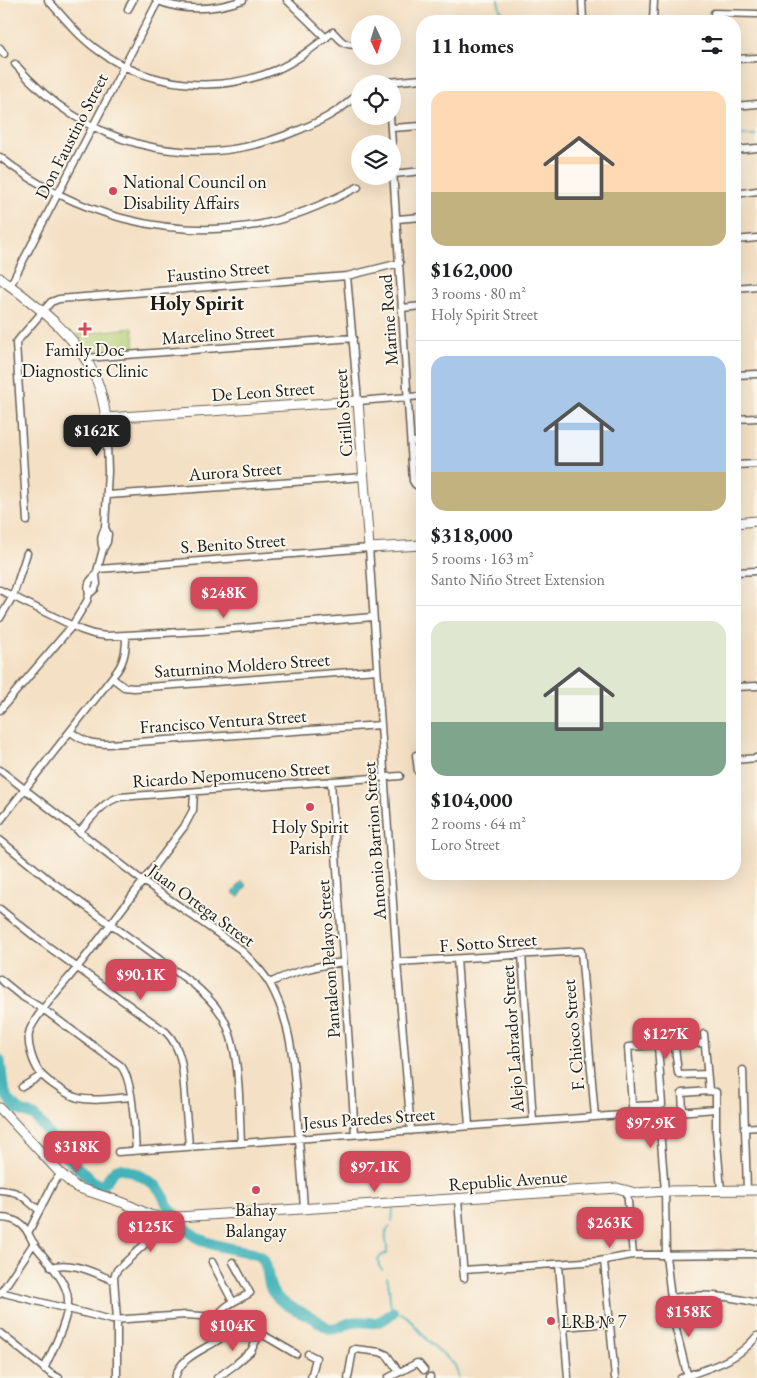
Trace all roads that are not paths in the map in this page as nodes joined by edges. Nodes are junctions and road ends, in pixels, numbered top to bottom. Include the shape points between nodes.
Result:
1 (48, 0) edge
2 (133, 0) edge
3 (243, 0) edge
4 (287, 0) edge
5 (582, 0) edge
6 (654, 0) edge
7 (157, 1) edge
8 (128, 9) dead end
9 (714, 13) dead end
10 (757, 14) edge
11 (583, 15) edge
12 (653, 15) edge
13 (326, 38) junction
14 (351, 45) edge
15 (757, 58) edge
16 (741, 59) edge
17 (15, 64) dead end
18 (124, 66) junction
19 (416, 80) edge
20 (401, 81) edge
21 (351, 100) edge
22 (757, 104) edge
23 (741, 105) edge
24 (391, 125) edge
25 (416, 126) edge
26 (93, 127) junction
27 (391, 128) junction
28 (391, 135) edge
29 (757, 148) edge
30 (741, 149) edge
31 (0, 157) edge
32 (416, 172) edge
33 (401, 174) edge
34 (395, 185) edge
35 (358, 187) dead end
36 (757, 191) edge
37 (741, 193) edge
38 (57, 194) junction
39 (416, 217) edge
40 (397, 219) junction
41 (757, 238) edge
42 (741, 239) edge
43 (400, 264) junction
44 (347, 276) junction
45 (0, 278) edge
46 (10, 286) junction
47 (757, 286) edge
48 (741, 287) edge
49 (416, 307) edge
50 (402, 308) junction
51 (43, 311) junction
52 (353, 338) junction
53 (86, 358) junction
54 (757, 374) edge
55 (741, 375) edge
56 (416, 396) edge
57 (408, 397) junction
58 (358, 401) junction
59 (106, 418) junction
60 (757, 418) edge
61 (741, 419) edge
62 (411, 442) junction
63 (416, 442) edge
64 (757, 464) edge
65 (741, 465) edge
66 (364, 477) junction
67 (416, 485) edge
68 (108, 495) junction
69 (27, 521) dead end
70 (757, 521) edge
71 (741, 522) edge
72 (416, 544) edge
73 (369, 548) junction
74 (27, 553) dead end
75 (757, 571) edge
76 (98, 572) junction
77 (741, 572) edge
78 (0, 590) edge
79 (13, 596) junction
80 (373, 617) junction
81 (0, 618) edge
82 (72, 626) junction
83 (126, 635) junction
84 (377, 670) junction
85 (112, 678) junction
86 (757, 686) edge
87 (741, 687) edge
88 (0, 710) edge
89 (381, 725) junction
90 (71, 732) junction
91 (757, 758) edge
92 (741, 759) edge
93 (0, 770) edge
94 (400, 776) dead end
95 (384, 778) junction
96 (331, 781) junction
97 (25, 789) junction
98 (194, 792) junction
99 (0, 820) edge
100 (79, 832) junction
101 (0, 840) edge
102 (143, 881) junction
103 (0, 909) edge
104 (110, 924) junction
105 (581, 951) joint
106 (522, 954) junction
107 (457, 958) junction
108 (342, 962) junction
109 (397, 962) junction
110 (76, 968) junction
111 (0, 979) edge
112 (270, 984) junction
113 (43, 1009) junction
114 (704, 1034) dead end
115 (704, 1043) junction
116 (743, 1070) dead end
117 (707, 1074) junction
118 (42, 1075) junction
119 (22, 1087) dead end
120 (709, 1092) junction
121 (131, 1097) junction
122 (658, 1105) junction
123 (0, 1108) edge
124 (716, 1109) junction
125 (683, 1112) junction
126 (622, 1115) dead end
127 (595, 1117) junction
128 (533, 1122) junction
129 (469, 1126) junction
130 (757, 1127) edge
131 (744, 1128) junction
132 (411, 1130) junction
133 (355, 1134) junction
134 (679, 1134) dead end
135 (299, 1138) junction
136 (241, 1143) junction
137 (189, 1146) junction
138 (136, 1150) junction
139 (118, 1152) dead end
140 (61, 1174) junction
141 (0, 1190) edge
142 (721, 1190) junction
143 (747, 1190) junction
144 (757, 1190) edge
145 (665, 1191) junction
146 (627, 1192) junction
147 (458, 1199) junction
148 (39, 1210) junction
149 (304, 1210) junction
150 (155, 1217) junction
151 (0, 1218) edge
152 (28, 1233) junction
153 (34, 1244) junction
154 (757, 1254) edge
155 (633, 1255) junction
156 (666, 1256) junction
157 (604, 1261) junction
158 (212, 1262) dead end
159 (233, 1262) dead end
160 (559, 1265) junction
161 (51, 1267) junction
162 (463, 1270) junction
163 (464, 1278) dead end
164 (114, 1280) junction
165 (0, 1293) edge
166 (671, 1298) junction
167 (233, 1302) junction
168 (757, 1303) edge
169 (68, 1308) junction
170 (217, 1317) junction
171 (117, 1320) junction
172 (610, 1323) junction
173 (235, 1324) junction
174 (564, 1327) junction
175 (0, 1333) edge
176 (260, 1333) junction
177 (757, 1336) edge
178 (296, 1354) dead end
179 (308, 1354) dead end
180 (44, 1369) junction
181 (424, 1370) dead end
182 (397, 1375) edge
183 (56, 1377) edge
184 (686, 1377) edge
185 (117, 1378) edge
186 (175, 1378) edge
187 (217, 1378) edge
188 (311, 1378) edge
189 (348, 1378) edge
190 (388, 1378) edge
191 (568, 1378) edge
192 (615, 1378) edge

1 - 18 street via 77,33 99,52
2 - 8 street
3 - 7 street via 209,8 175,6
4 - 13 street
5 - 11 street
6 - 12 street
7 - 18 street, Don Faustino Street
9 - 10 street
13 - 14 street via 333,32 343,43
13 - 18 street via 278,69 220,84 161,80
15 - 16 street
17 - 26 street via 49,99
18 - 26 street, Don Faustino Street
19 - 20 street
21 - 26 street via 307,127 236,149 199,152 163,149 127,141
22 - 23 street
24 - 27 street
25 - 27 street
26 - 38 street, Don Faustino Street
27 - 28 street
29 - 30 street
31 - 38 street
32 - 33 street
34 - 40 street, Marine Road
35 - 38 street via 327,203 262,224 191,229 122,219
36 - 37 street
38 - 46 street, Don Faustino Street
39 - 40 street
40 - 43 street, Marine Road
41 - 42 street
43 - 44 street, Faustino Street
43 - 50 street, Marine Road
44 - 51 street, Faustino Street via 59,299
44 - 52 street, Cirillo Street
45 - 46 main road
46 - 51 main road
47 - 48 street
49 - 50 street
50 - 57 street, Marine Road
51 - 53 main road
51 - 69 street, Faustino Street via 18,340 16,348
52 - 53 street, Marcelino Street
52 - 58 street, Cirillo Street
53 - 59 main road via 102,397
54 - 55 street
56 - 57 street, De Leon Street
57 - 58 street, De Leon Street
57 - 62 street, Marine Road
58 - 59 main road, De Leon Street
58 - 66 main road, Cirillo Street
59 - 68 street
60 - 61 street
62 - 63 street
62 - 67 street, Marine Road via 413,481
64 - 65 street
66 - 68 street, Aurora Street
66 - 73 main road, Cirillo Street
68 - 76 street
70 - 71 main road
72 - 73 main road
73 - 76 street, S. Benito Street
73 - 80 street, Antonio Barrion Street
74 - 79 street
75 - 77 street
76 - 82 street via 95,589
78 - 79 street
79 - 81 street
79 - 82 street
80 - 83 street
80 - 84 street, Antonio Barrion Street
82 - 83 street via 93,634
82 - 88 street
83 - 85 street via 123,660
84 - 85 street, Saturnino Moldero Street via 134,688 124,687
84 - 89 street, Antonio Barrion Street
85 - 90 street
86 - 87 street
89 - 90 street, Francisco Ventura Street via 109,744 86,742
89 - 95 street, Antonio Barrion Street
90 - 97 street
91 - 92 street
93 - 97 street, Juan Ortega Street
94 - 95 street, Ricardo Nepomuceno Street
95 - 96 street, Ricardo Nepomuceno Street
95 - 109 street, Antonio Barrion Street
96 - 98 street, Ricardo Nepomuceno Street
96 - 108 street, Pantaleon Pelayo Street
97 - 99 street
97 - 100 street, Juan Ortega Street
98 - 100 street, Ricardo Nepomuceno Street via 113,799 100,808
98 - 102 street via 195,802 190,818
100 - 102 street, Juan Ortega Street
101 - 104 street
102 - 104 street
102 - 112 street, Juan Ortega Street via 240,949
103 - 110 street
104 - 110 street
104 - 136 street via 192,983 222,1015 233,1047 238,1080
105 - 106 street, F. Sotto Street
105 - 127 street, F. Chioco Street
106 - 107 street, F. Sotto Street
106 - 128 street, Alejo Labrador Street
107 - 109 street, F. Sotto Street
107 - 129 street
108 - 112 street via 297,971
108 - 133 street, Pantaleon Pelayo Street
109 - 132 street, Antonio Barrion Street
110 - 113 street
110 - 137 street via 172,1038 182,1064
111 - 113 street
112 - 135 street, Juan Ortega Street via 285,1018 292,1049
113 - 118 street via 29,1034 34,1061
113 - 121 street via 121,1066 128,1078
114 - 115 street
115 - 117 street
115 - 117 street via 675,1047 680,1075
116 - 131 street
117 - 120 street
118 - 119 street
118 - 121 street via 78,1098
120 - 124 street via 716,1092
120 - 125 street via 682,1093
121 - 138 street
122 - 122 street via 632,1106 628,1047 658,1046 662,1105
122 - 145 street
123 - 140 main road
124 - 125 street
124 - 142 street
125 - 134 street via 677,1112
126 - 127 street, Jesus Paredes Street
127 - 128 street, Jesus Paredes Street
128 - 129 street, Jesus Paredes Street
129 - 132 street, Jesus Paredes Street
130 - 131 street
131 - 143 street
132 - 133 street, Jesus Paredes Street
133 - 135 street, Jesus Paredes Street
135 - 136 street, Jesus Paredes Street
135 - 149 street, Juan Ortega Street
136 - 137 street, Jesus Paredes Street
137 - 138 street, Jesus Paredes Street
138 - 139 street, Jesus Paredes Street
140 - 148 street
140 - 150 main road via 76,1188
141 - 148 street via 21,1194
142 - 143 main road, Republic Avenue
142 - 145 main road, Republic Avenue
143 - 144 main road, Republic Avenue
145 - 146 main road, Republic Avenue
145 - 156 street
146 - 147 main road, Republic Avenue via 617,1188
146 - 155 street
147 - 149 main road, Republic Avenue
147 - 162 street
148 - 152 street
149 - 150 main road, Republic Avenue
150 - 164 street via 150,1237 117,1270
151 - 152 street via 18,1222
152 - 153 street
153 - 161 street
153 - 165 street
154 - 156 street
155 - 156 street
155 - 157 street
156 - 166 street
157 - 160 street
157 - 172 street
158 - 167 street
159 - 167 street via 250,1292
160 - 162 street
160 - 174 street
161 - 164 street via 74,1267
161 - 169 street via 66,1288
162 - 163 street
164 - 171 street
165 - 169 street
166 - 168 street via 713,1295
166 - 184 street via 669,1301
167 - 170 street
169 - 171 street
169 - 180 street
170 - 171 street
170 - 173 street
171 - 185 street
172 - 174 street
172 - 192 street
173 - 176 street
173 - 186 street via 217,1340 193,1354 180,1367
174 - 191 street
175 - 180 street
176 - 178 street
176 - 187 street via 251,1351
177 - 184 street via 745,1349 725,1362
179 - 188 street via 316,1358
180 - 183 street
181 - 182 street via 417,1363
182 - 189 street via 387,1355 357,1348 353,1350
182 - 190 street

